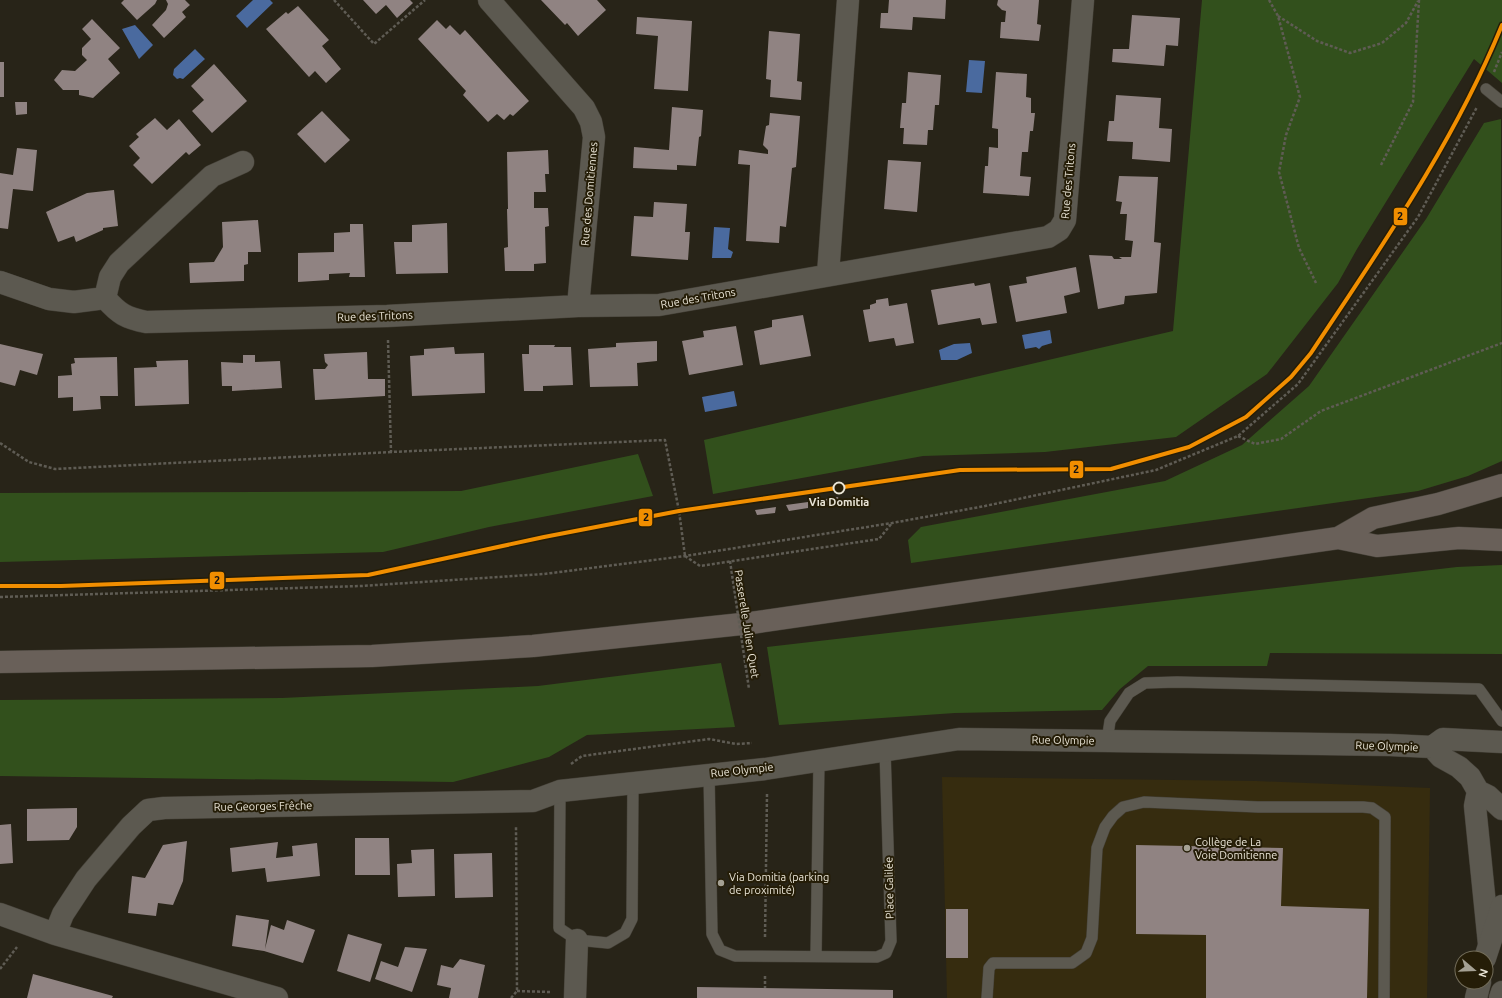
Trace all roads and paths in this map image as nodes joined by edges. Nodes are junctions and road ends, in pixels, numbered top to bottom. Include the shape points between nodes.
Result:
1 (334, 0) edge
2 (425, 0) edge
3 (489, 0) edge
4 (848, 0) edge
5 (1083, 0) edge
6 (1269, 0) edge
7 (1419, 0) edge
8 (1278, 16) junction
9 (1486, 89) joint
10 (1502, 102) edge
11 (243, 162) dead end
12 (1381, 165) dead end
13 (828, 274) junction
14 (0, 282) edge
15 (1316, 283) dead end
16 (106, 298) junction
17 (578, 306) junction
18 (387, 316) junction
19 (1502, 342) edge
20 (1238, 436) junction
21 (0, 442) edge
22 (391, 452) junction
23 (1502, 485) edge
24 (892, 523) junction
25 (1338, 538) junction
26 (1502, 540) edge
27 (685, 556) junction
28 (730, 561) junction
29 (0, 597) edge
30 (0, 662) edge
31 (749, 689) dead end
32 (1502, 721) edge
33 (1107, 741) junction
34 (1502, 742) edge
35 (1432, 747) junction
36 (885, 750) junction
37 (819, 760) junction
38 (710, 774) junction
39 (633, 782) junction
40 (767, 788) dead end
41 (560, 791) junction
42 (1478, 791) junction
43 (533, 801) joint
44 (1502, 808) edge
45 (516, 819) dead end
46 (1502, 906) edge
47 (0, 914) edge
48 (55, 934) junction
49 (577, 940) junction
50 (21, 941) dead end
51 (1487, 950) edge
52 (1487, 950) edge
53 (764, 956) junction
54 (816, 956) junction
55 (0, 969) edge
56 (765, 977) dead end
57 (765, 988) dead end
58 (517, 991) junction
59 (553, 992) dead end
60 (1502, 992) edge
61 (277, 998) edge
62 (511, 998) edge
63 (576, 998) edge
64 (987, 998) edge
65 (1384, 998) edge
66 (1500, 998) edge

1 - 2 path via 374,44
3 - 17 street, Rue des Domitiennes via 584,108 591,122 594,137
4 - 13 street
5 - 13 street, Rue des Tritons via 1065,220 1059,230 1048,237
6 - 8 path
7 - 8 path via 1406,23 1382,43 1350,52 1317,41
7 - 12 path via 1413,102
8 - 15 path via 1300,97 1286,135 1279,172 1299,248
9 - 10 lane
9 - 20 path via 1418,217 1360,299 1298,384
11 - 16 street via 212,176 119,263 110,277
13 - 17 street, Rue des Tritons via 659,305
14 - 16 street via 50,299 74,302
16 - 18 street, Rue des Tritons via 116,311 128,318 146,322
17 - 18 street, Rue des Tritons
18 - 22 path
19 - 20 path via 1321,411 1282,439 1255,444
20 - 24 path via 1156,470
21 - 22 path via 29,462 55,469
22 - 27 path via 665,440
23 - 25 main road via 1438,504 1373,518
24 - 27 path
24 - 28 path via 879,539
25 - 26 main road via 1377,546 1459,538
25 - 30 main road via 751,623 533,646 372,656
27 - 28 path via 700,566
27 - 29 path via 544,574 361,586
28 - 31 path, Passerelle Julien Quet, bridge
32 - 33 lane via 1479,689 1145,682 1129,693 1110,722
33 - 35 street, Rue Olympie
33 - 36 street, Rue Olympie via 959,739
34 - 35 street via 1443,739
35 - 42 street, Rue Olympie via 1441,757 1470,777
36 - 37 street, Rue Olympie
36 - 54 lane, Place Galilée via 891,941 886,953 877,957
37 - 38 street, Rue Olympie via 765,769
37 - 54 lane
38 - 39 street, Rue Olympie
38 - 53 lane, Place Galilée via 712,934 720,950 735,956
39 - 41 street, Rue Olympie
39 - 49 lane via 632,919 625,934 608,943
40 - 53 path
41 - 43 street, Rue Olympie
41 - 49 lane via 560,928
42 - 44 street, Rue Olympie
42 - 51 street via 1475,806
43 - 48 street, Rue Georges Frêche via 172,807 148,810 131,826 86,880 63,914
45 - 58 path
46 - 52 street
47 - 48 street
48 - 61 street
49 - 63 street
50 - 55 path
53 - 54 lane, Place Galilée
56 - 57 path
58 - 59 path
58 - 62 path
60 - 66 street
64 - 65 lane via 988,968 993,963 1072,963 1086,953 1092,938 1097,848 1113,816 1123,808 1144,802 1258,807 1363,806 1372,808 1385,817

